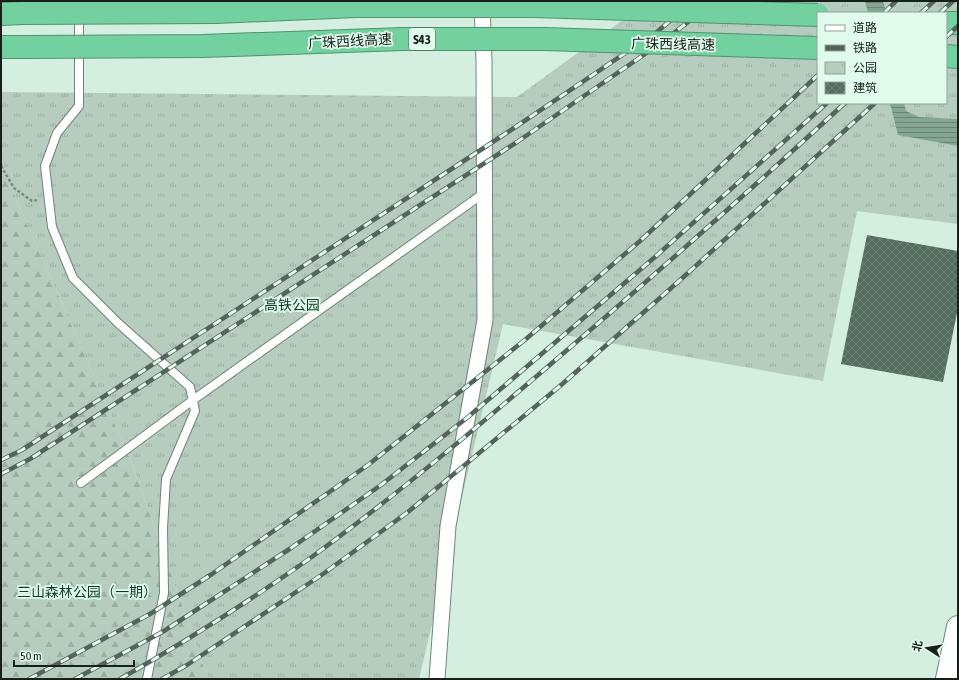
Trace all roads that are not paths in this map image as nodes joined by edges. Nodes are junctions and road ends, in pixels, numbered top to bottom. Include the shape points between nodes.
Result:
1 (80, 1) edge
2 (482, 1) edge
3 (1, 14) edge
4 (817, 15) edge
5 (947, 23) edge
6 (958, 23) edge
7 (1, 48) edge
8 (817, 48) edge
9 (947, 56) edge
10 (958, 56) edge
11 (484, 193) junction
12 (193, 400) junction
13 (81, 483) dead end
14 (958, 627) edge
15 (147, 679) edge
16 (437, 679) edge
17 (946, 679) edge

1 - 12 lane via 79,106 57,133 45,166 52,227 73,278 118,323 190,387
2 - 11 street
3 - 4 highway, bridge via 216,12 356,6 510,6
5 - 6 highway
7 - 8 highway, 广珠西线高速 / S43, bridge via 202,46 403,39 545,39
9 - 10 highway
11 - 12 lane
11 - 16 street via 485,320 448,526
12 - 13 lane
12 - 15 lane via 195,411 166,478 163,528 164,593
14 - 17 main road

